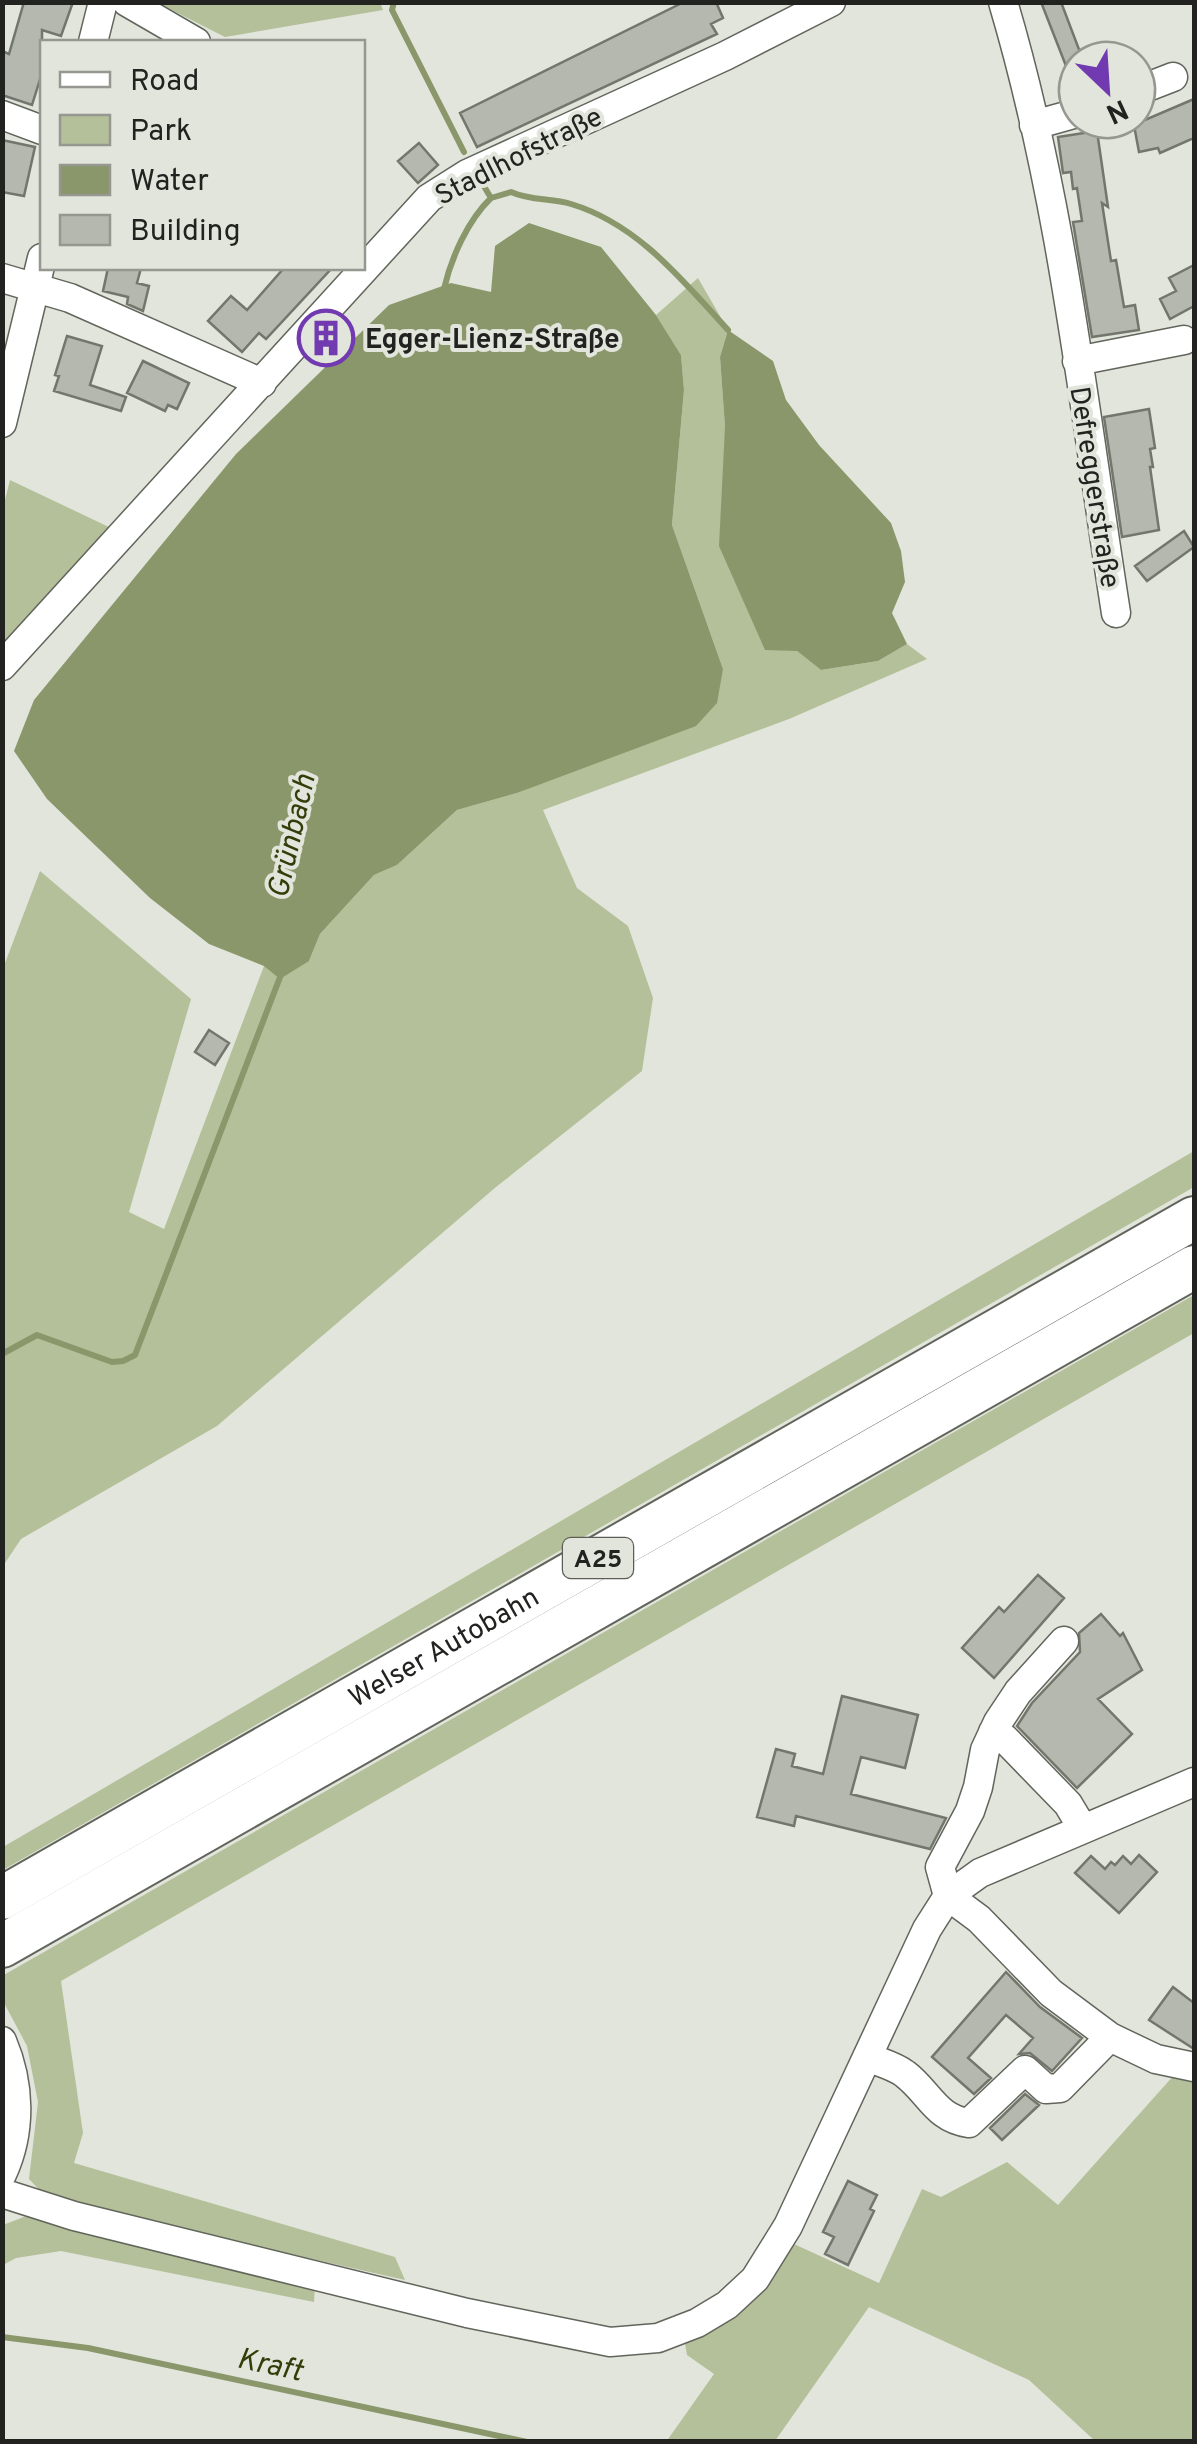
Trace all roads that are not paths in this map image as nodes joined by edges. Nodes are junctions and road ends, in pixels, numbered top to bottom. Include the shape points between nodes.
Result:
1 (103, 2) edge
2 (128, 2) edge
3 (832, 2) edge
4 (1003, 2) edge
5 (94, 40) edge
6 (193, 40) edge
7 (1174, 77) dead end
8 (1157, 84) edge
9 (2, 115) edge
10 (1057, 119) edge
11 (1034, 125) junction
12 (40, 129) edge
13 (40, 268) edge
14 (365, 268) edge
15 (363, 270) edge
16 (2, 278) edge
17 (36, 288) junction
18 (1184, 340) dead end
19 (1076, 361) junction
20 (262, 384) junction
21 (2, 423) edge
22 (1116, 614) dead end
23 (2, 666) edge
24 (1194, 1218) edge
25 (1194, 1267) edge
26 (1064, 1641) dead end
27 (993, 1732) junction
28 (1194, 1782) edge
29 (1082, 1828) junction
30 (948, 1896) junction
31 (2, 1898) edge
32 (2, 1946) edge
33 (1110, 2037) junction
34 (2, 2041) edge
35 (867, 2058) junction
36 (1194, 2067) edge
37 (2, 2174) edge
38 (2, 2193) edge

1 - 5 street
2 - 6 street
3 - 14 street, Stadlhofstraße via 474,171 430,198
4 - 11 street, Defreggerstraße
7 - 8 street
9 - 12 street
10 - 11 street
11 - 19 street, Defreggerstraße
13 - 17 street
15 - 20 street, Stadlhofstraße
16 - 17 street
17 - 20 street
17 - 21 street
18 - 19 street, Defreggerstraße
19 - 22 street, Defreggerstraße
20 - 23 street, Stadlhofstraße
24 - 31 highway, Welser Autobahn / A25
25 - 32 highway, Welser Autobahn / A25
26 - 27 street
27 - 29 street via 1068,1804
27 - 30 street via 970,1811 940,1867
28 - 29 street
29 - 30 street via 980,1874
30 - 33 street
30 - 35 street
33 - 35 street via 1060,2088 1046,2090 1025,2070 969,2123 942,2114 904,2073
33 - 36 street via 1156,2059
34 - 37 street via 16,2087 17,2124
35 - 38 street via 788,2226 755,2278 712,2314 658,2338 610,2342 467,2312

